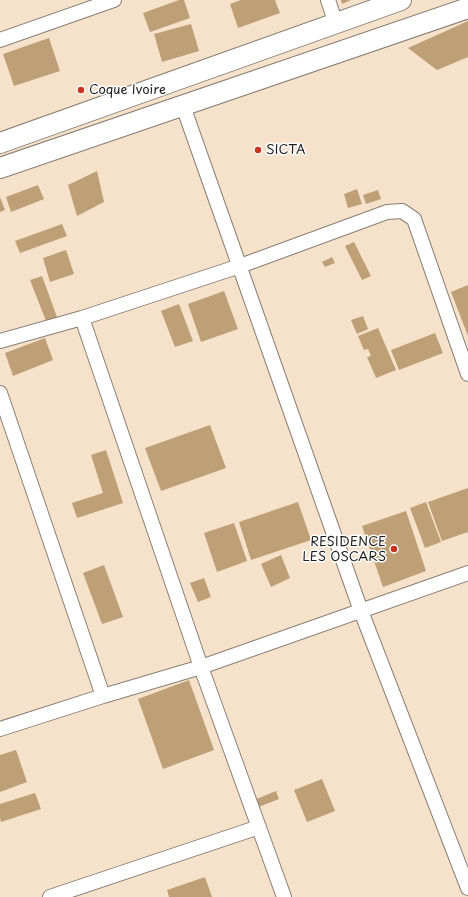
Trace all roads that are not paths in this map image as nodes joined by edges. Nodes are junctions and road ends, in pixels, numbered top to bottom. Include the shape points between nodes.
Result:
1 (114, 0) edge
2 (328, 0) edge
3 (402, 0) edge
4 (468, 8) edge
5 (336, 24) junction
6 (0, 40) edge
7 (183, 106) junction
8 (0, 143) edge
9 (0, 168) edge
10 (240, 266) junction
11 (82, 318) junction
12 (0, 341) edge
13 (468, 374) edge
14 (0, 392) edge
15 (468, 573) edge
16 (361, 611) junction
17 (201, 666) junction
18 (103, 696) junction
19 (0, 729) edge
20 (259, 827) junction
21 (468, 888) edge
22 (50, 897) edge
23 (284, 897) edge

1 - 6 street
2 - 5 street
3 - 5 main road
4 - 7 main road
5 - 8 main road
7 - 9 main road
7 - 10 street
10 - 11 street
10 - 13 street via 387,212 402,211 414,219
10 - 16 street
11 - 12 street
11 - 17 street
14 - 18 street
15 - 16 street
16 - 17 street
16 - 21 street
17 - 18 street
17 - 20 street
18 - 19 street
20 - 22 street
20 - 23 street

